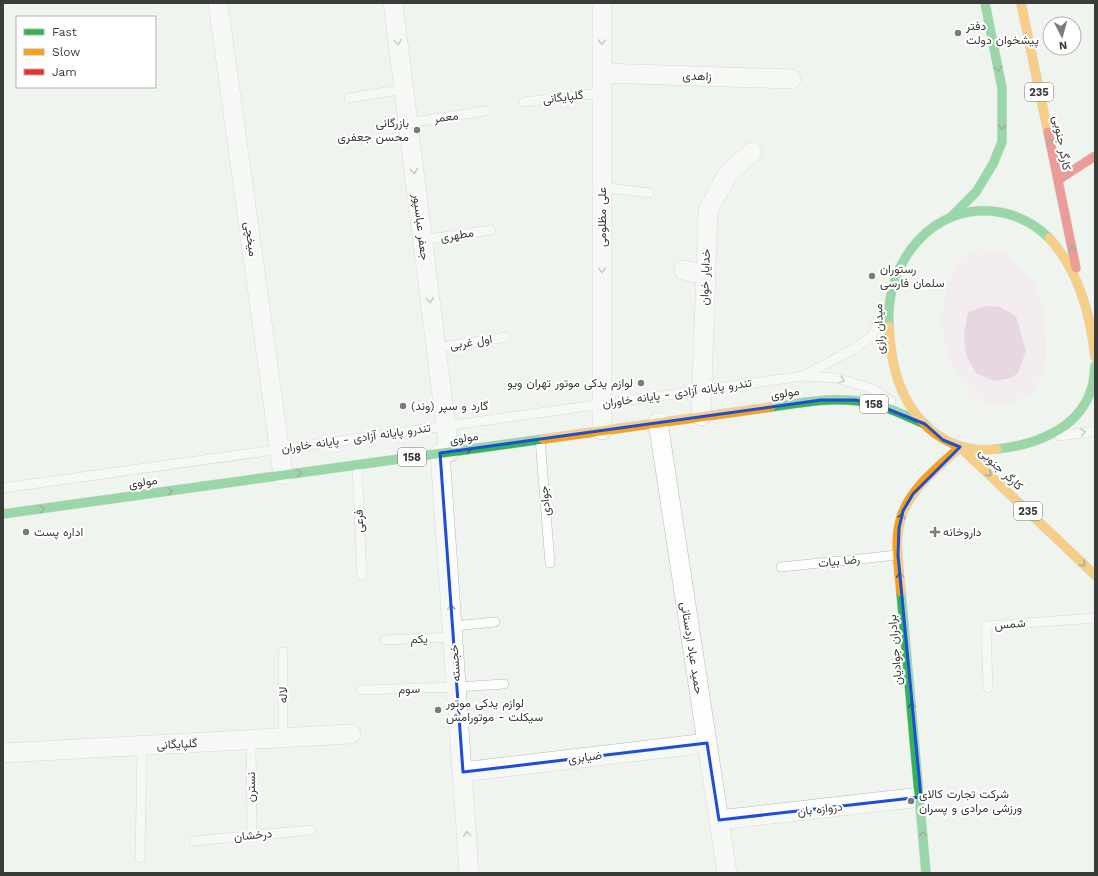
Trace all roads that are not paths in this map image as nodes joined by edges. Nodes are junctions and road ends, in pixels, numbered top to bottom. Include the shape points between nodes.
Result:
1 (218, 3) edge
2 (393, 3) edge
3 (602, 3) edge
4 (985, 3) edge
5 (1021, 3) edge
6 (602, 73) junction
7 (791, 79) dead end
8 (404, 89) junction
9 (602, 93) junction
10 (349, 98) dead end
11 (524, 102) dead end
12 (485, 111) dead end
13 (408, 123) junction
14 (752, 152) dead end
15 (1095, 156) edge
16 (1058, 180) junction
17 (602, 187) junction
18 (649, 193) dead end
19 (951, 217) junction
20 (491, 230) dead end
21 (422, 240) junction
22 (684, 270) dead end
23 (705, 275) junction
24 (1079, 287) junction
25 (888, 302) junction
26 (506, 337) dead end
27 (436, 348) junction
28 (1095, 357) edge
29 (1095, 366) edge
30 (804, 376) junction
31 (1095, 386) edge
32 (702, 390) junction
33 (602, 404) junction
34 (701, 416) junction
35 (658, 422) junction
36 (924, 424) junction
37 (446, 426) junction
38 (602, 430) junction
39 (1095, 431) edge
40 (1043, 438) junction
41 (540, 439) junction
42 (960, 447) junction
43 (280, 449) junction
44 (444, 452) junction
45 (357, 465) junction
46 (283, 475) junction
47 (3, 488) edge
48 (3, 514) edge
49 (898, 555) junction
50 (550, 563) dead end
51 (781, 567) dead end
52 (1095, 575) edge
53 (362, 576) dead end
54 (1095, 618) edge
55 (495, 622) dead end
56 (453, 632) junction
57 (385, 640) dead end
58 (283, 652) dead end
59 (504, 684) dead end
60 (457, 687) junction
61 (988, 688) dead end
62 (361, 690) dead end
63 (351, 734) dead end
64 (283, 738) junction
65 (251, 740) junction
66 (707, 743) junction
67 (142, 745) junction
68 (3, 753) edge
69 (463, 772) junction
70 (920, 797) junction
71 (719, 820) junction
72 (311, 830) dead end
73 (252, 835) junction
74 (194, 841) dead end
75 (140, 858) dead end
76 (470, 873) edge
77 (727, 873) edge
78 (926, 873) edge

1 - 43 street, میخچی
2 -> 8 street, جعفر عباسپور
3 -> 6 street, علی مظلومی
4 -> 19 main road via 1002,88 1002,142 993,164 976,192
16 -> 5 main road, کارگر جنوبی / 235
6 - 7 street, زاهدی
6 - 9 street, علی مظلومی
8 - 10 lane
8 - 13 street, جعفر عباسپور
9 - 11 lane, گلپایگانی
9 - 17 street, علی مظلومی
12 - 13 lane, معمر
13 -> 21 street, جعفر عباسپور
14 - 23 street, خدایار خوان via 728,174 708,211
15 - 16 main road
24 -> 16 main road, کارگر جنوبی / 235
17 - 18 lane
17 -> 33 street, علی مظلومی
19 - 24 main road, میدان رازی via 985,210 1016,216 1034,225 1049,237
19 - 25 main road, میدان رازی via 935,225 919,238 895,276
20 - 21 lane, مطهری
21 -> 27 street, جعفر عباسپور
22 - 23 street
23 - 32 street, خدایار خوان
24 - 28 main road, میدان رازی via 1089,312
25 - 30 lane via 872,336 854,349
25 - 36 main road, میدان رازی via 892,363 905,398
26 - 27 lane, اول غربی
27 - 37 street, جعفر عباسپور
29 - 31 main road, میدان رازی
30 - 32 lane, تندرو پایانه آزادی - پایانه خاوران
30 -> 36 lane via 837,378 873,389
31 - 40 main road, میدان رازی via 1072,420 1059,431
32 - 33 lane, تندرو پایانه آزادی - پایانه خاوران
32 - 34 street, خدایار خوان
33 - 37 lane, تندرو پایانه آزادی - پایانه خاوران
33 - 38 street, علی مظلومی
34 - 35 main road, مولوی / 158
34 - 36 main road, مولوی / 158 via 821,400 854,400 875,404
35 - 38 main road, مولوی / 158
35 - 66 street, حمید عباد اردستانی
36 - 42 main road, میدان رازی via 943,440
37 - 43 lane, تندرو پایانه آزادی - پایانه خاوران
37 - 44 street, جعفر عباسپور
38 - 41 main road, مولوی / 158
40 -> 39 lane
40 - 42 main road, میدان رازی via 1002,449
44 -> 41 main road, مولوی / 158
41 - 50 lane, جوادی
49 -> 42 main road, برادران جوادیان via 899,528 903,511 913,494
42 -> 52 main road, کارگر جنوبی / 235
43 - 46 street, میخچی
43 - 47 lane, تندرو پایانه آزادی - پایانه خاوران
44 - 45 main road, مولوی / 158
56 -> 44 street, خجسته
46 -> 45 main road, مولوی / 158
45 - 53 lane, فرعی
48 -> 46 main road, مولوی / 158
49 - 51 lane, رضا بیات
70 -> 49 main road, برادران جوادیان
54 - 61 lane, شمس via 986,626
55 - 56 lane, یکم
56 - 57 lane, یکم
56 - 60 street, خجسته
58 - 64 lane, لاله
59 - 60 lane, سوم
60 - 62 lane, سوم
60 - 69 street, خجسته
63 - 64 street, گلپایگانی
64 - 65 street, گلپایگانی
65 - 67 street, گلپایگانی
65 - 73 lane, نسترن
66 - 69 street, ضیابری
66 - 71 street, حمید عباد اردستانی
67 - 68 street, گلپایگانی
67 - 75 lane
76 -> 69 street, خجسته
70 - 71 street, دروازه بان
78 -> 70 main road, برادران جوادیان
71 - 77 street, حمید عباد اردستانی
72 - 73 lane, درخشان
73 - 74 lane, درخشان

